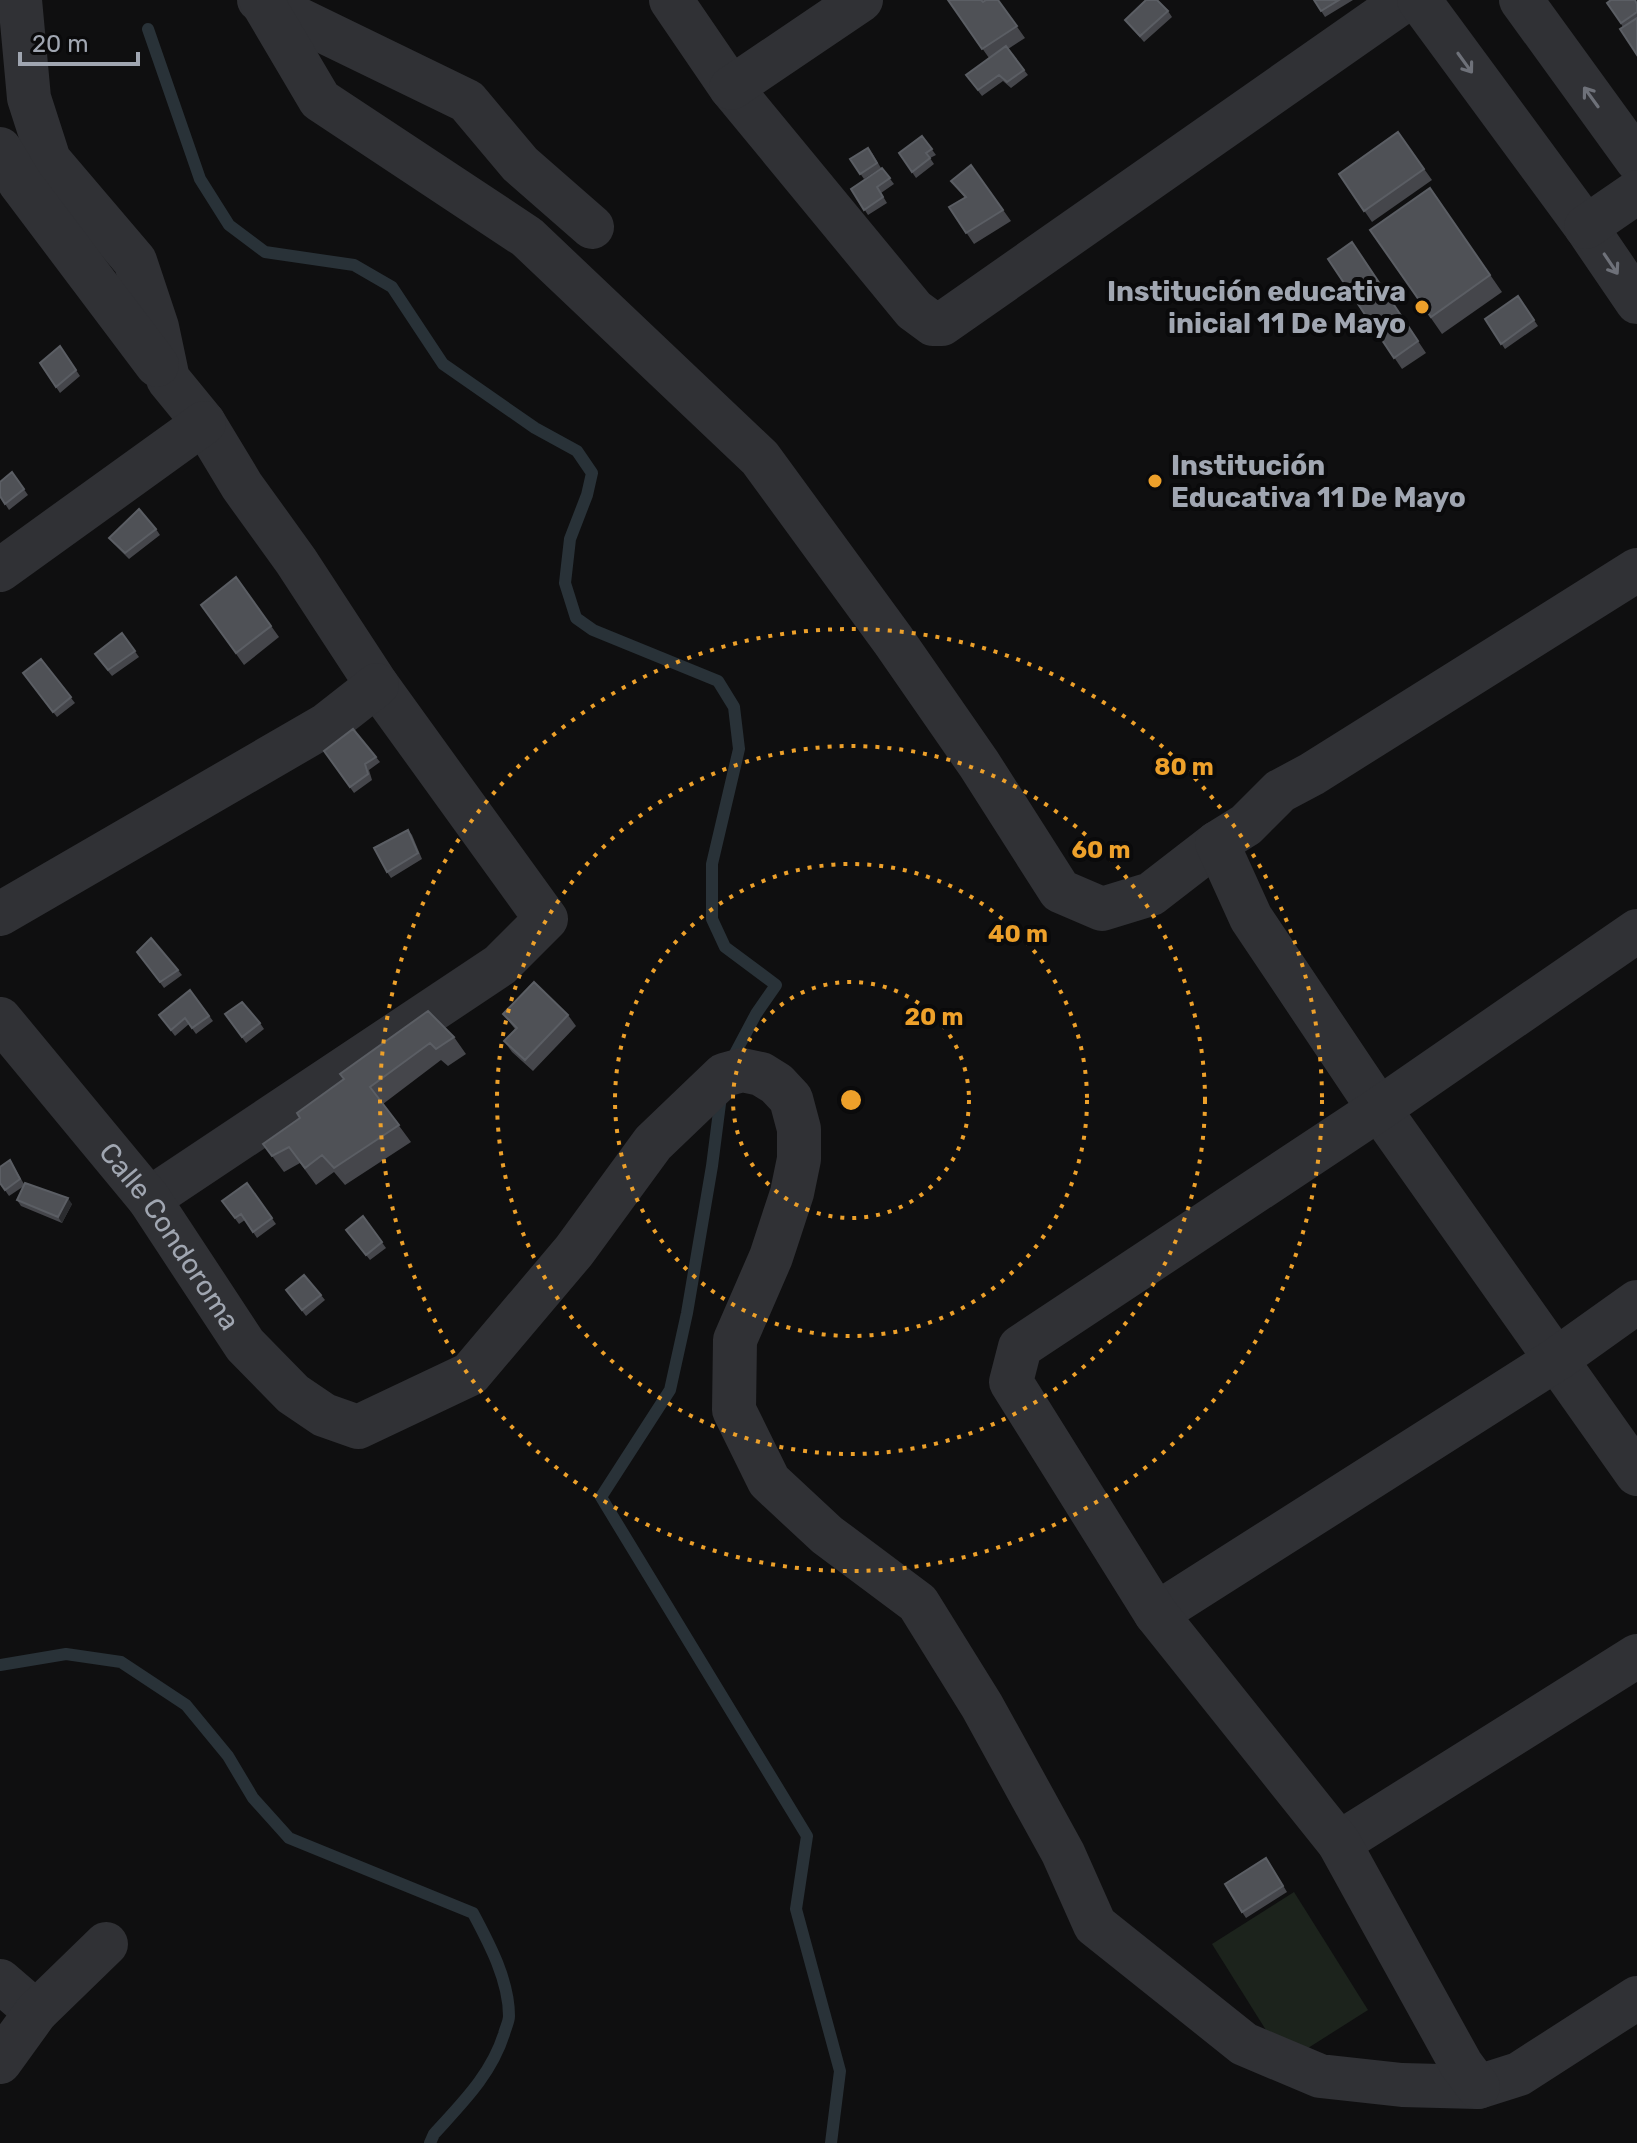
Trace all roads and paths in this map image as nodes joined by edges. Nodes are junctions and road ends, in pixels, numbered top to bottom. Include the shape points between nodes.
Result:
1 (20, 0) edge
2 (260, 0) edge
3 (671, 0) edge
4 (861, 0) edge
5 (1405, 0) edge
6 (1419, 0) edge
7 (1521, 0) edge
8 (731, 88) junction
9 (0, 149) edge
10 (1637, 160) edge
11 (1637, 192) edge
12 (13, 199) edge
13 (592, 227) dead end
14 (1586, 227) junction
15 (1637, 302) edge
16 (168, 379) junction
17 (204, 423) junction
18 (0, 570) edge
19 (1637, 570) edge
20 (377, 685) junction
21 (1217, 843) junction
22 (0, 914) edge
23 (1637, 931) edge
24 (0, 1019) edge
25 (1379, 1109) junction
26 (149, 1199) junction
27 (1637, 1302) edge
28 (1557, 1359) junction
29 (1637, 1474) edge
30 (1156, 1614) junction
31 (1637, 1656) edge
32 (1339, 1843) junction
33 (106, 1944) dead end
34 (0, 1981) edge
35 (1637, 1998) edge
36 (36, 2012) junction
37 (0, 2062) edge
38 (1478, 2087) junction

1 - 16 street via 29,98 49,160 135,261
2 - 13 street via 467,101 520,164
2 - 21 street via 320,100 527,237 760,458 979,764 1060,891 1102,909 1151,894
3 - 8 street
4 - 8 street
5 - 8 street via 942,324 933,324 914,310
6 -> 14 street
10 -> 7 street
9 - 12 street
11 - 14 street
12 - 16 street
14 -> 15 street
16 - 17 street
17 - 18 street
17 - 20 street
19 - 21 street via 1280,791 1246,825
20 - 22 street via 326,725
20 - 26 street via 546,919 500,965
21 - 25 street via 1251,918
23 - 25 street
24 - 26 street, Calle Condoroma
25 - 28 street
25 - 30 street via 1020,1347 1011,1382
26 - 38 street, Calle Condoroma via 245,1345 293,1394 324,1415 358,1427 470,1374 574,1251 653,1143 724,1075 742,1070 777,1084 791,1099 799,1159 771,1257 735,1340 734,1410 769,1481 827,1535 918,1603 1063,1853 1095,1925 1244,2044 1320,2076
27 - 28 street
28 - 29 street
28 - 30 street
30 - 32 street
31 - 32 street
32 - 38 street
33 - 36 street
34 - 36 street
35 - 38 street via 1519,2074
36 - 37 street

